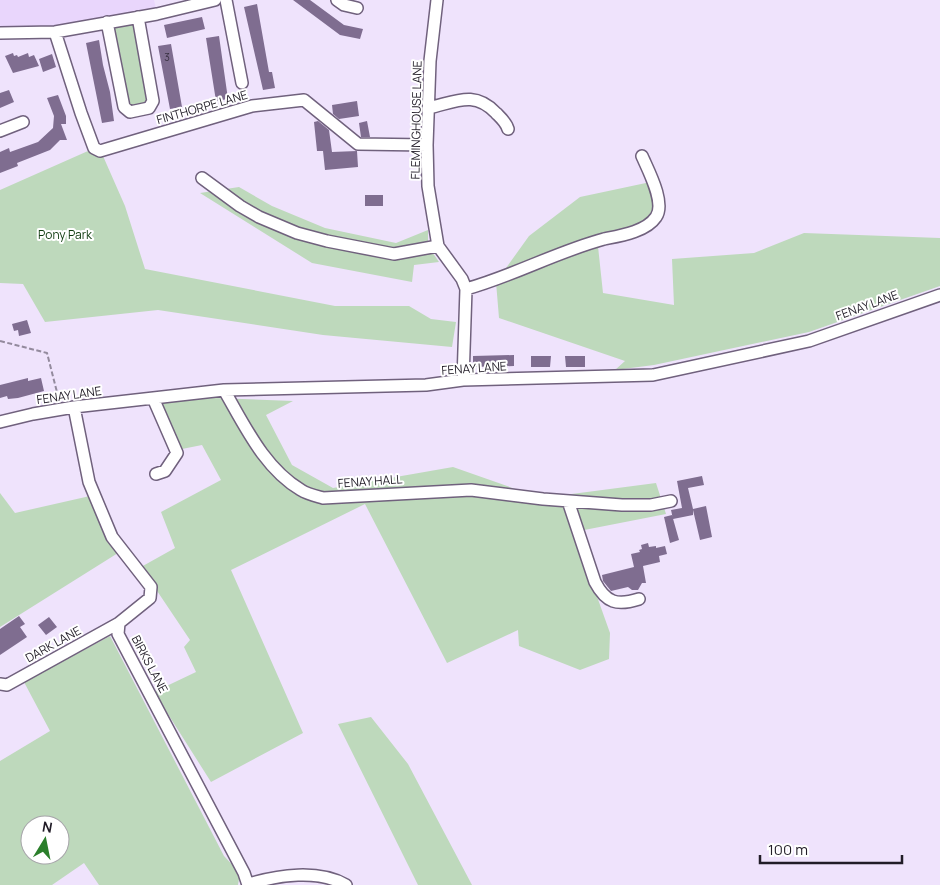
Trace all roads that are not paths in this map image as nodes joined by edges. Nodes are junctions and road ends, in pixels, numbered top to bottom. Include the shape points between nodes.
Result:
1 (216, 0) edge
2 (226, 0) edge
3 (337, 0) edge
4 (437, 0) edge
5 (356, 8) dead end
6 (138, 18) junction
7 (107, 22) junction
8 (54, 32) junction
9 (0, 33) edge
10 (242, 83) dead end
11 (428, 108) junction
12 (23, 122) dead end
13 (508, 129) dead end
14 (0, 131) edge
15 (427, 145) junction
16 (642, 156) dead end
17 (202, 178) dead end
18 (438, 246) junction
19 (466, 289) junction
20 (940, 295) edge
21 (463, 380) junction
22 (224, 390) junction
23 (153, 398) junction
24 (74, 407) junction
25 (0, 422) edge
26 (156, 474) dead end
27 (568, 501) junction
28 (671, 501) dead end
29 (639, 599) dead end
30 (120, 623) junction
31 (0, 684) edge
32 (248, 884) edge
33 (346, 885) edge

1 - 6 street
2 - 10 street
3 - 5 street
4 - 11 street, FLEMINGHOUSE LANE
6 - 7 street
6 - 7 street via 153,101 149,108 130,112 124,107
7 - 8 street
8 - 9 street
8 - 15 street, FINTHORPE LANE via 94,148 100,151 252,106 304,100 358,144
11 - 13 street via 477,99 488,105
11 - 15 street, FLEMINGHOUSE LANE
12 - 14 street
15 - 18 street, FLEMINGHOUSE LANE via 428,186
16 - 19 street via 657,193 660,207 656,218 640,229 588,244
17 - 18 street via 259,217 327,242 394,254
18 - 19 street, FLEMINGHOUSE LANE via 462,278
19 - 21 street
20 - 21 street, FENAY LANE via 809,340 653,375
21 - 22 street, FENAY LANE via 426,385
22 - 23 street, FENAY LANE
22 - 27 street, FENAY HALL via 256,446 284,478 302,491 323,498 471,490
23 - 24 street, FENAY LANE
23 - 26 street via 177,453 165,470
24 - 25 street, FENAY LANE
24 - 30 street via 89,482 112,537 151,587 150,598
27 - 28 street, FENAY HALL via 622,505
27 - 29 street via 601,594 622,603
30 - 31 street, DARK LANE via 7,685
30 - 32 street, BIRKS LANE via 118,634
32 - 33 street via 296,875 328,878

